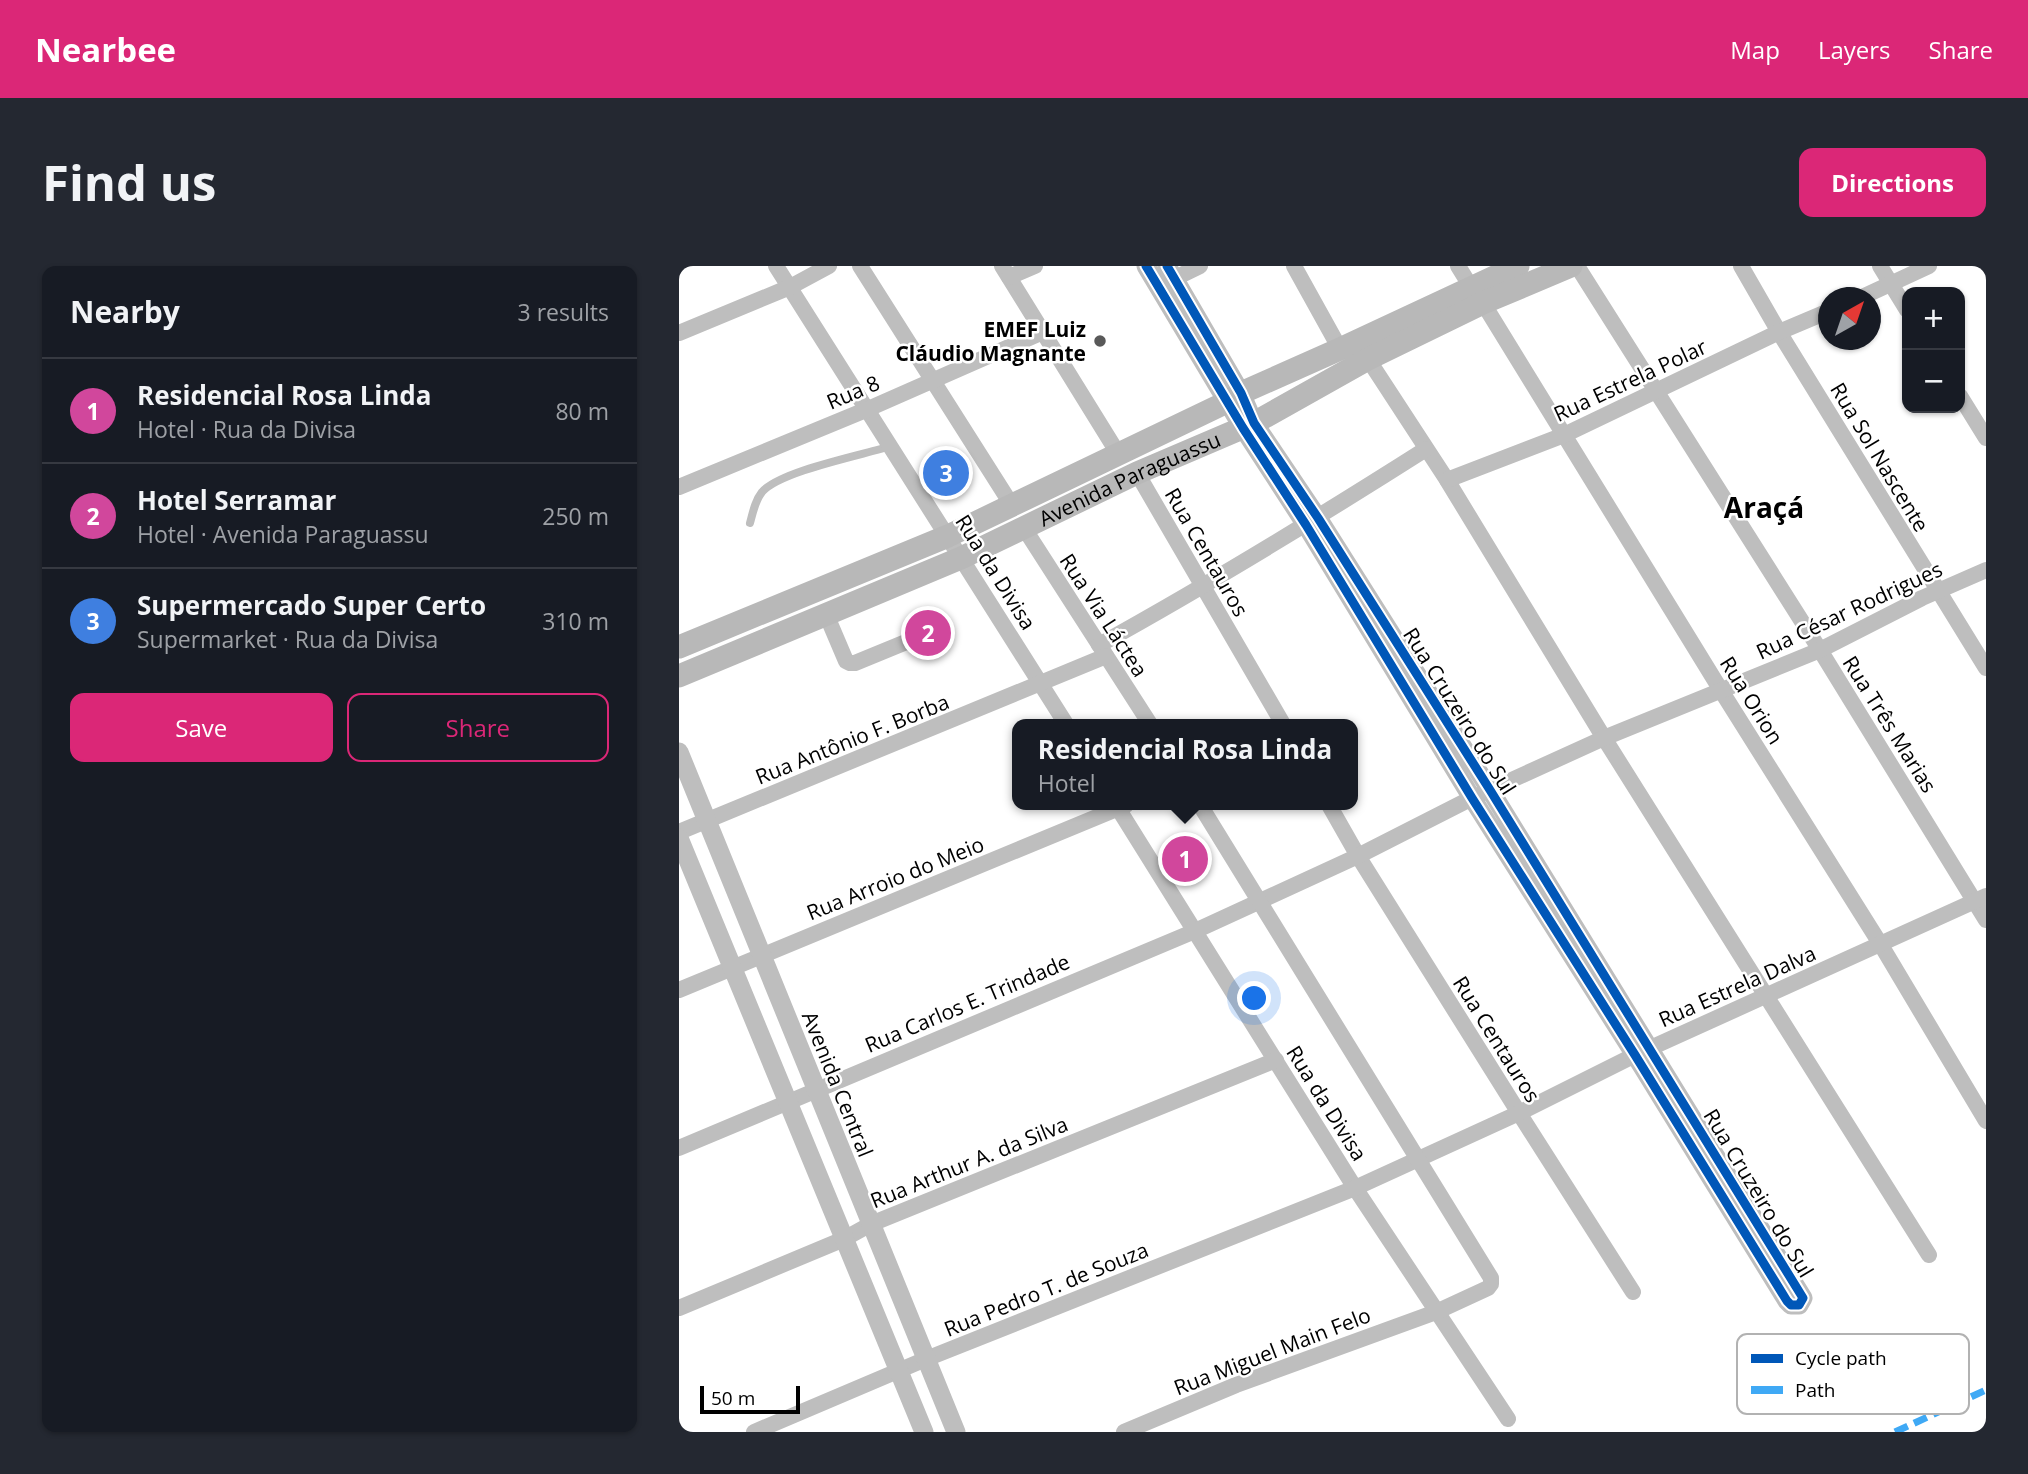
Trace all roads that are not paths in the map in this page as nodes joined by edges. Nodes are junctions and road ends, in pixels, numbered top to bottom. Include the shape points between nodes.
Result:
1 (776, 266) edge
2 (829, 266) edge
3 (860, 266) edge
4 (1035, 266) edge
5 (1146, 266) edge
6 (1200, 266) edge
7 (1294, 266) edge
8 (1458, 266) edge
9 (1518, 266) edge
10 (1571, 266) edge
11 (1577, 266) edge
12 (1741, 266) edge
13 (1880, 266) edge
14 (1929, 266) edge
15 (1005, 272) edge
16 (1167, 277) edge
17 (1891, 284) junction
18 (790, 287) junction
19 (1881, 289) edge
20 (1477, 295) junction
21 (1902, 302) edge
22 (1818, 316) edge
23 (1043, 332) junction
24 (1779, 332) junction
25 (679, 333) edge
26 (1340, 349) junction
27 (1368, 359) junction
28 (932, 381) junction
29 (1655, 391) junction
30 (1234, 398) junction
31 (1965, 404) edge
32 (868, 409) junction
33 (1249, 426) junction
34 (1564, 435) junction
35 (1986, 438) edge
36 (891, 446) junction
37 (1426, 449) junction
38 (1119, 455) junction
39 (1137, 473) junction
40 (1447, 481) junction
41 (679, 487) edge
42 (1013, 507) junction
43 (1312, 522) junction
44 (750, 523) dead end
45 (1024, 528) junction
46 (948, 536) junction
47 (961, 558) junction
48 (1986, 570) edge
49 (1204, 586) junction
50 (1938, 591) junction
51 (826, 614) junction
52 (911, 640) dead end
53 (679, 647) edge
54 (1103, 650) junction
55 (1820, 650) junction
56 (1986, 668) edge
57 (679, 676) edge
58 (1041, 684) junction
59 (1722, 692) junction
60 (1063, 719) edge
61 (1147, 719) edge
62 (1280, 719) edge
63 (1604, 738) junction
64 (679, 752) edge
65 (1481, 794) junction
66 (1111, 810) edge
67 (1123, 810) edge
68 (1203, 810) edge
69 (1332, 810) edge
70 (706, 822) junction
71 (679, 835) edge
72 (1358, 856) junction
73 (1981, 899) edge
74 (1258, 901) junction
75 (1986, 920) edge
76 (1195, 931) junction
77 (1881, 945) junction
78 (761, 956) junction
79 (733, 968) junction
80 (679, 990) edge
81 (1767, 995) junction
82 (1643, 1052) junction
83 (1276, 1060) junction
84 (816, 1090) junction
85 (788, 1102) junction
86 (1518, 1113) junction
87 (1986, 1121) edge
88 (679, 1148) edge
89 (1417, 1159) junction
90 (1355, 1188) junction
91 (1747, 1221) dead end
92 (871, 1224) junction
93 (844, 1238) junction
94 (1929, 1255) dead end
95 (1633, 1292) dead end
96 (679, 1308) edge
97 (1436, 1312) junction
98 (926, 1359) junction
99 (898, 1370) junction
100 (1508, 1424) dead end
101 (754, 1432) edge
102 (924, 1432) edge
103 (956, 1432) edge
104 (1124, 1432) edge

1 - 18 street, Rua da Divisa
2 - 18 street
3 - 28 street
4 - 15 street
5 - 16 street, Rua Cruzeiro do Sul
6 - 16 street
7 - 26 street
8 - 20 street, Rua Orion
9 - 20 main road, Avenida Paraguassu
10 - 20 main road, Avenida Paraguassu
11 - 29 street, Rua Três Marias
12 - 24 street, Rua Sol Nascente
13 - 17 street
14 - 17 street
15 - 23 street
16 - 30 street, Rua Cruzeiro do Sul
17 - 19 street
17 - 21 street
18 - 25 street
18 - 32 street, Rua da Divisa
20 - 26 main road, Avenida Paraguassu
20 - 27 main road, Avenida Paraguassu
20 - 34 street, Rua Orion
22 - 24 street, Rua Estrela Polar
23 - 28 street, Rua 8
23 - 38 street
24 - 29 street, Rua Estrela Polar
24 - 50 street, Rua Sol Nascente
26 - 30 main road, Avenida Paraguassu
27 - 33 main road, Avenida Paraguassu
27 - 37 street
28 - 32 street, Rua 8
28 - 42 street
29 - 34 street, Rua Estrela Polar
29 - 55 street, Rua Três Marias
30 - 33 street, Rua Cruzeiro do Sul
30 - 38 main road, Avenida Paraguassu
31 - 35 street
32 - 36 street, Rua da Divisa
32 - 41 street, Rua 8
33 - 39 main road, Avenida Paraguassu
33 - 43 street, Rua Cruzeiro do Sul
34 - 40 street, Rua Estrela Polar
34 - 59 street, Rua Orion
36 - 44 lane via 789,475 764,490
36 - 46 street, Rua da Divisa
37 - 40 street
37 - 43 street, Rua Antônio F. Borba
38 - 42 main road, Avenida Paraguassu
39 - 45 main road, Avenida Paraguassu
39 - 49 street, Rua Centauros
40 - 63 street
42 - 46 main road, Avenida Paraguassu
43 - 49 street, Rua Antônio F. Borba
43 - 65 street, Rua Cruzeiro do Sul
45 - 47 main road, Avenida Paraguassu
45 - 54 street, Rua Via Láctea
46 - 47 street, Rua da Divisa
46 - 53 main road, Avenida Paraguassu
47 - 51 main road, Avenida Paraguassu
47 - 58 street, Rua da Divisa
48 - 50 street, Rua César Rodrigues
49 - 54 street, Rua Antônio F. Borba
49 - 62 street, Rua Centauros
50 - 55 street, Rua César Rodrigues
50 - 56 street, Rua Sol Nascente
51 - 52 street via 850,663
51 - 57 main road, Avenida Paraguassu
54 - 58 street, Rua Antônio F. Borba
54 - 61 street, Rua Via Láctea
55 - 59 street, Rua César Rodrigues
55 - 73 street, Rua Três Marias
58 - 60 street, Rua da Divisa
58 - 70 street, Rua Antônio F. Borba
59 - 63 street, Rua César Rodrigues
59 - 77 street, Rua Orion
63 - 65 street, Rua César Rodrigues
63 - 81 street
64 - 70 street, Avenida Central
65 - 72 street, Rua César Rodrigues
65 - 82 street, Rua Cruzeiro do Sul
66 - 78 street, Rua Arroio do Meio
67 - 76 street, Rua da Divisa
68 - 74 street
69 - 72 street, Rua Centauros
70 - 71 street, Rua Antônio F. Borba
70 - 78 street, Avenida Central
71 - 79 street
72 - 74 street, Rua César Rodrigues
72 - 86 street, Rua Centauros
73 - 75 street, Rua Três Marias
73 - 77 street, Rua Estrela Dalva
74 - 76 street, Rua César Rodrigues
74 - 89 street
76 - 83 street, Rua da Divisa
76 - 84 street, Rua Carlos E. Trindade
77 - 81 street, Rua Estrela Dalva
77 - 87 street, Rua Orion
78 - 79 street, Rua Arroio do Meio
78 - 84 street, Avenida Central
79 - 80 street, Rua Arroio do Meio
79 - 85 street
81 - 82 street, Rua Estrela Dalva
81 - 94 street
82 - 86 street, Rua Estrela Dalva
82 - 91 street, Rua Cruzeiro do Sul
83 - 90 street, Rua da Divisa
83 - 92 street, Rua Arthur A. da Silva
84 - 85 street, Rua Carlos E. Trindade
84 - 92 street, Avenida Central
85 - 88 street, Rua Carlos E. Trindade
85 - 93 street
86 - 89 street, Rua Estrela Dalva
86 - 95 street, Rua Centauros
89 - 90 street, Rua Estrela Dalva
89 - 97 street, Rua Miguel Main Felo via 1492,1278 1488,1288
90 - 97 street, Rua da Divisa
90 - 98 street, Rua Pedro T. de Souza
92 - 93 street, Rua Arthur A. da Silva
92 - 98 street, Avenida Central
93 - 96 street, Rua Arthur A. da Silva
93 - 99 street
97 - 100 street, Rua da Divisa
97 - 104 street, Rua Miguel Main Felo via 1236,1385
98 - 99 street, Rua Pedro T. de Souza
98 - 103 street, Avenida Central
99 - 101 street, Rua Pedro T. de Souza
99 - 102 street

